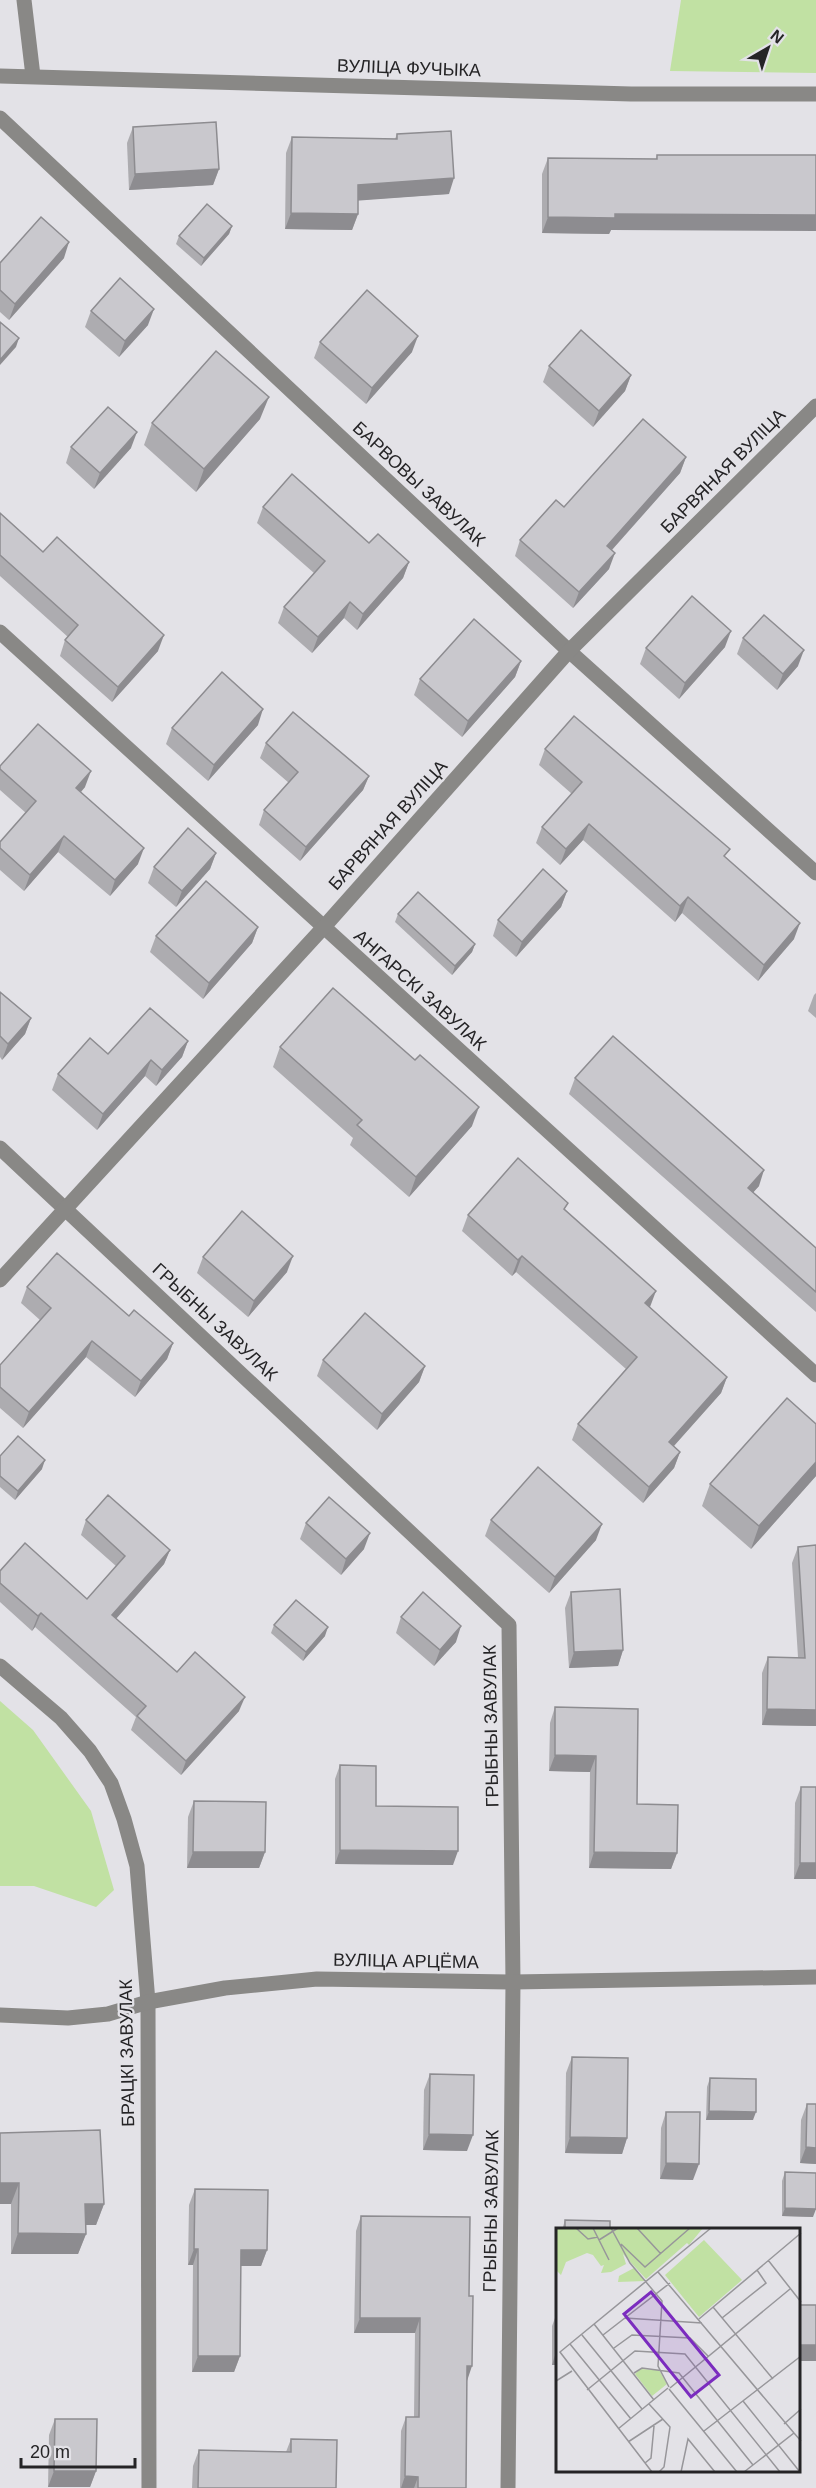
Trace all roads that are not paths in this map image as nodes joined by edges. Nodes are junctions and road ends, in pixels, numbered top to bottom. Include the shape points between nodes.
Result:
1 (24, 0) edge
2 (0, 76) edge
3 (33, 76) junction
4 (816, 94) edge
5 (0, 118) edge
6 (816, 406) edge
7 (0, 632) edge
8 (569, 651) junction
9 (816, 873) edge
10 (323, 928) junction
11 (0, 1148) edge
12 (66, 1209) junction
13 (0, 1280) edge
14 (816, 1375) edge
15 (0, 1666) edge
16 (816, 1977) edge
17 (513, 1982) junction
18 (148, 2002) junction
19 (0, 2015) edge
20 (149, 2488) edge
21 (508, 2488) edge

1 - 3 street
2 - 3 street, ВУЛІЦА ФУЧЫКА
3 - 4 street, ВУЛІЦА ФУЧЫКА via 631,94
5 - 8 street, БАРВОВЫ ЗАВУЛАК
6 - 8 street, БАРВЯНАЯ ВУЛІЦА
7 - 10 street, АНГАРСКІ ЗАВУЛАК
8 - 9 street, БАРВОВЫ ЗАВУЛАК
8 - 10 street, БАРВЯНАЯ ВУЛІЦА
10 - 12 street, БАРВЯНАЯ ВУЛІЦА
10 - 14 street, АНГАРСКІ ЗАВУЛАК
11 - 12 street, ГРЫБНЫ ЗАВУЛАК
12 - 13 street, БАРВЯНАЯ ВУЛІЦА
12 - 17 street, ГРЫБНЫ ЗАВУЛАК via 509,1625
15 - 18 street, БРАЦКІ ЗАВУЛАК via 61,1718 90,1750 111,1783 137,1866
16 - 17 street, ВУЛІЦА АРЦЁМА
17 - 18 street, ВУЛІЦА АРЦЁМА via 317,1979 225,1988
17 - 21 street, ГРЫБНЫ ЗАВУЛАК
18 - 19 street, ВУЛІЦА АРЦЁМА via 108,2014 68,2018
18 - 20 street, БРАЦКІ ЗАВУЛАК

